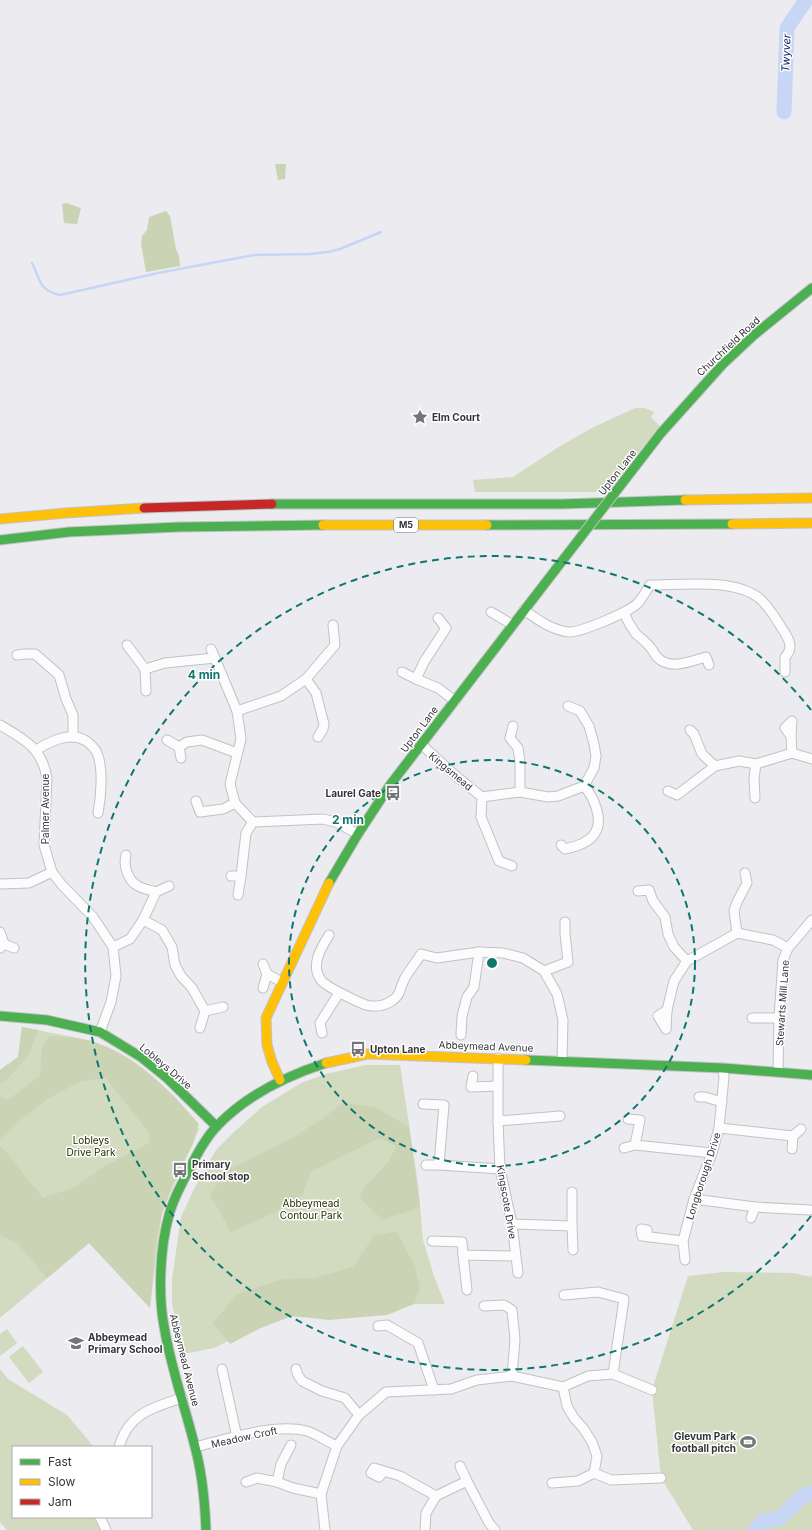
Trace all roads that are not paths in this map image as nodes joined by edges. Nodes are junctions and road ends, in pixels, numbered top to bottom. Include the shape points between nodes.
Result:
1 (812, 288) edge
2 (663, 430) joint
3 (812, 498) edge
4 (0, 519) edge
5 (812, 523) edge
6 (0, 540) edge
7 (524, 610) junction
8 (491, 612) dead end
9 (624, 613) junction
10 (438, 618) dead end
11 (333, 625) dead end
12 (456, 625) dead end
13 (513, 625) junction
14 (446, 628) junction
15 (127, 645) dead end
16 (335, 645) junction
17 (344, 647) dead end
18 (211, 649) dead end
19 (21, 656) dead end
20 (706, 657) dead end
21 (215, 658) junction
22 (145, 669) junction
23 (402, 672) dead end
24 (785, 672) dead end
25 (306, 679) junction
26 (416, 679) junction
27 (146, 691) dead end
28 (455, 701) junction
29 (568, 706) dead end
30 (237, 711) junction
31 (0, 726) edge
32 (513, 726) dead end
33 (694, 732) dead end
34 (791, 736) dead end
35 (73, 737) junction
36 (318, 737) dead end
37 (167, 740) dead end
38 (422, 745) junction
39 (179, 747) junction
40 (36, 750) junction
41 (238, 753) junction
42 (792, 754) junction
43 (181, 758) dead end
44 (812, 759) edge
45 (756, 764) junction
46 (715, 766) junction
47 (584, 786) junction
48 (668, 791) dead end
49 (520, 792) junction
50 (482, 796) junction
51 (755, 798) dead end
52 (100, 800) junction
53 (110, 801) dead end
54 (196, 801) dead end
55 (235, 803) junction
56 (98, 813) dead end
57 (253, 822) junction
58 (358, 834) junction
59 (561, 845) dead end
60 (125, 859) dead end
61 (512, 866) dead end
62 (52, 872) junction
63 (745, 873) dead end
64 (231, 876) dead end
65 (241, 876) junction
66 (0, 884) edge
67 (169, 886) dead end
68 (638, 891) dead end
69 (156, 892) junction
70 (238, 895) dead end
71 (143, 920) junction
72 (812, 920) edge
73 (565, 922) dead end
74 (0, 932) edge
75 (737, 934) junction
76 (329, 935) dead end
77 (2, 946) edge
78 (14, 948) dead end
79 (113, 948) junction
80 (788, 948) junction
81 (479, 952) junction
82 (687, 961) junction
83 (263, 964) dead end
84 (544, 971) junction
85 (267, 974) junction
86 (282, 982) junction
87 (263, 988) dead end
88 (339, 993) junction
89 (223, 1008) dead end
90 (205, 1011) junction
91 (0, 1016) edge
92 (752, 1018) dead end
93 (779, 1018) junction
94 (200, 1028) dead end
95 (666, 1029) dead end
96 (100, 1032) junction
97 (322, 1033) dead end
98 (461, 1035) dead end
99 (498, 1058) junction
100 (562, 1060) junction
101 (723, 1068) junction
102 (778, 1072) junction
103 (812, 1075) edge
104 (473, 1076) dead end
105 (280, 1080) junction
106 (498, 1086) junction
107 (703, 1095) dead end
108 (722, 1102) junction
109 (423, 1104) dead end
110 (560, 1116) dead end
111 (628, 1119) dead end
112 (498, 1121) junction
113 (216, 1126) junction
114 (719, 1128) junction
115 (801, 1129) dead end
116 (793, 1136) junction
117 (635, 1145) junction
118 (624, 1148) dead end
119 (792, 1149) dead end
120 (712, 1153) junction
121 (426, 1165) dead end
122 (439, 1165) junction
123 (500, 1169) junction
124 (572, 1192) dead end
125 (694, 1200) junction
126 (755, 1207) junction
127 (810, 1210) dead end
128 (751, 1218) dead end
129 (512, 1224) junction
130 (572, 1226) junction
131 (640, 1228) dead end
132 (432, 1241) dead end
133 (683, 1241) junction
134 (573, 1250) dead end
135 (463, 1255) junction
136 (515, 1256) junction
137 (685, 1260) dead end
138 (518, 1273) dead end
139 (467, 1290) dead end
140 (564, 1295) dead end
141 (520, 1304) dead end
142 (484, 1306) dead end
143 (512, 1310) junction
144 (378, 1326) dead end
145 (222, 1369) dead end
146 (296, 1369) dead end
147 (612, 1374) junction
148 (512, 1376) junction
149 (563, 1387) junction
150 (434, 1390) junction
151 (652, 1390) dead end
152 (182, 1398) junction
153 (359, 1415) junction
154 (237, 1437) junction
155 (291, 1445) dead end
156 (119, 1446) edge
157 (337, 1446) junction
158 (196, 1448) junction
159 (460, 1466) dead end
160 (374, 1468) dead end
161 (594, 1472) junction
162 (661, 1478) dead end
163 (467, 1481) junction
164 (246, 1482) dead end
165 (277, 1482) junction
166 (552, 1483) dead end
167 (321, 1494) junction
168 (436, 1496) junction
169 (100, 1518) edge
170 (106, 1530) edge
171 (206, 1530) edge
172 (325, 1530) edge
173 (424, 1530) edge
174 (495, 1530) edge

1 - 2 main road, Churchfield Road via 723,364
2 - 7 main road, Upton Lane, bridge
3 - 4 main road, M5 via 577,504 174,506 64,512
5 - 6 main road, M5 via 179,527 69,532
7 - 9 street via 549,627 569,632 588,628
7 - 13 main road, Upton Lane
8 - 13 street
9 - 20 street via 630,626 650,647 661,665 686,663
9 - 24 street via 637,603 650,585 724,585 742,589 759,598 787,636 791,647 785,657
10 - 14 street
11 - 16 street
12 - 14 street
13 - 28 main road, Upton Lane
14 - 26 street
15 - 22 street
16 - 17 street
16 - 25 street
18 - 21 street
19 - 35 street via 37,650 59,675 73,715
21 - 22 street via 166,663
21 - 30 street
22 - 27 street
23 - 26 street
25 - 30 street via 281,696
25 - 36 street via 316,693 324,724
26 - 28 street via 438,688
28 - 38 main road, Upton Lane
29 - 47 street via 581,707 594,744 594,768
30 - 41 street via 241,739
31 - 40 street, Palmer Avenue
32 - 49 street via 506,739 518,748
33 - 46 street via 702,754
34 - 42 street
35 - 40 street via 60,738
35 - 52 street via 85,740 96,750 100,768
37 - 39 street
38 - 50 street, Kingsmead
38 - 58 main road, Upton Lane via 390,785
39 - 41 street via 187,742 202,740
39 - 43 street
40 - 62 street, Palmer Avenue via 47,778 44,845
41 - 55 street via 230,784
42 - 44 street
42 - 45 street
45 - 46 street via 739,761
45 - 51 street
46 - 48 street via 677,795
47 - 49 street, Kingsmead via 548,797
47 - 59 street via 596,804 598,827 595,834 576,847 565,849
49 - 50 street, Kingsmead
50 - 61 street, Kingsmead via 481,816 496,865
52 - 53 street
52 - 56 street
54 - 55 street via 198,812 223,809
55 - 57 street
57 - 58 street via 323,819 336,822
57 - 65 street via 246,833
58 - 86 main road, Upton Lane via 324,894
60 - 69 street via 130,878 136,885
62 - 66 street via 29,883
62 - 79 street, Palmer Avenue via 93,917
63 - 75 street via 747,883 734,912
64 - 65 street
65 - 70 street
67 - 69 street
68 - 82 street via 649,890 653,901 665,917 668,934 674,947
69 - 71 street
71 - 79 street via 130,939
71 - 90 street via 162,930 172,947 175,965
72 - 80 street, Stewarts Mill Lane
73 - 84 street via 568,962
74 - 77 street
75 - 80 street via 773,940
75 - 82 street
76 - 88 street via 317,957 318,972 321,981
77 - 78 street
79 - 96 street, Palmer Avenue via 116,976 111,1002
80 - 93 street, Stewarts Mill Lane via 783,960
81 - 84 street via 503,953 523,958
81 - 88 street via 437,958 421,954 404,980 399,995 382,1006 367,1005
81 - 98 street via 474,987 467,997 462,1016
82 - 95 street via 674,981 667,1010
83 - 85 street
84 - 100 street via 557,994 563,1020
85 - 86 street
85 - 87 street
86 - 105 main road, Upton Lane via 266,1018 267,1045
88 - 97 street via 320,1023
89 - 90 street
90 - 94 street
91 - 96 main road, Lobleys Drive via 48,1020
92 - 93 street
93 - 102 street, Stewarts Mill Lane
96 - 113 main road, Lobleys Drive via 141,1057
99 - 100 main road, Abbeymead Avenue
99 - 105 main road, Abbeymead Avenue via 368,1054 343,1058
99 - 106 street, Kingscote Drive
100 - 101 main road, Abbeymead Avenue
101 - 102 main road, Abbeymead Avenue
101 - 108 street, Longborough Drive
102 - 103 main road, Abbeymead Avenue
104 - 106 street via 471,1087
105 - 113 main road, Abbeymead Avenue via 241,1105
106 - 112 street, Kingscote Drive
107 - 108 street
108 - 114 street, Longborough Drive
109 - 122 street via 444,1105
110 - 112 street
111 - 117 street via 640,1120
112 - 123 street, Kingscote Drive
113 - 152 main road, Abbeymead Avenue via 182,1182 164,1239 161,1310 171,1361
114 - 116 street
114 - 120 street, Longborough Drive
115 - 116 street
116 - 119 street
117 - 118 street
117 - 120 street
120 - 125 street, Longborough Drive
121 - 122 street
122 - 123 street
123 - 129 street, Kingscote Drive
124 - 130 street
125 - 126 street
125 - 133 street, Longborough Drive
126 - 127 street via 792,1205
126 - 128 street
129 - 130 street
129 - 136 street, Kingscote Drive
130 - 134 street
131 - 133 street via 642,1236
132 - 135 street via 462,1242
133 - 137 street, Longborough Drive
135 - 136 street
135 - 139 street
136 - 138 street, Kingscote Drive
140 - 147 street via 598,1292 627,1296
141 - 143 street
142 - 143 street via 504,1305
143 - 148 street via 515,1339
144 - 150 street via 387,1325 418,1341
145 - 154 street
146 - 153 street via 302,1381 345,1398
147 - 149 street via 588,1376
147 - 151 street
148 - 149 street
148 - 150 street via 477,1380 451,1390
149 - 161 street via 567,1406 592,1442 597,1456
150 - 153 street via 386,1392
152 - 156 street via 140,1415 126,1430
152 - 158 main road, Abbeymead Avenue
153 - 157 street
154 - 157 street, Meadow Croft via 280,1428 308,1431
154 - 158 street, Meadow Croft
155 - 165 street via 281,1464
157 - 167 street
158 - 171 main road, Abbeymead Avenue via 203,1487
159 - 163 street
160 - 168 street via 400,1476
161 - 162 street via 611,1480
161 - 166 street via 578,1481
163 - 168 street
163 - 174 street
164 - 165 street via 256,1474
165 - 167 street
167 - 172 street
168 - 173 street via 426,1513
169 - 170 street

